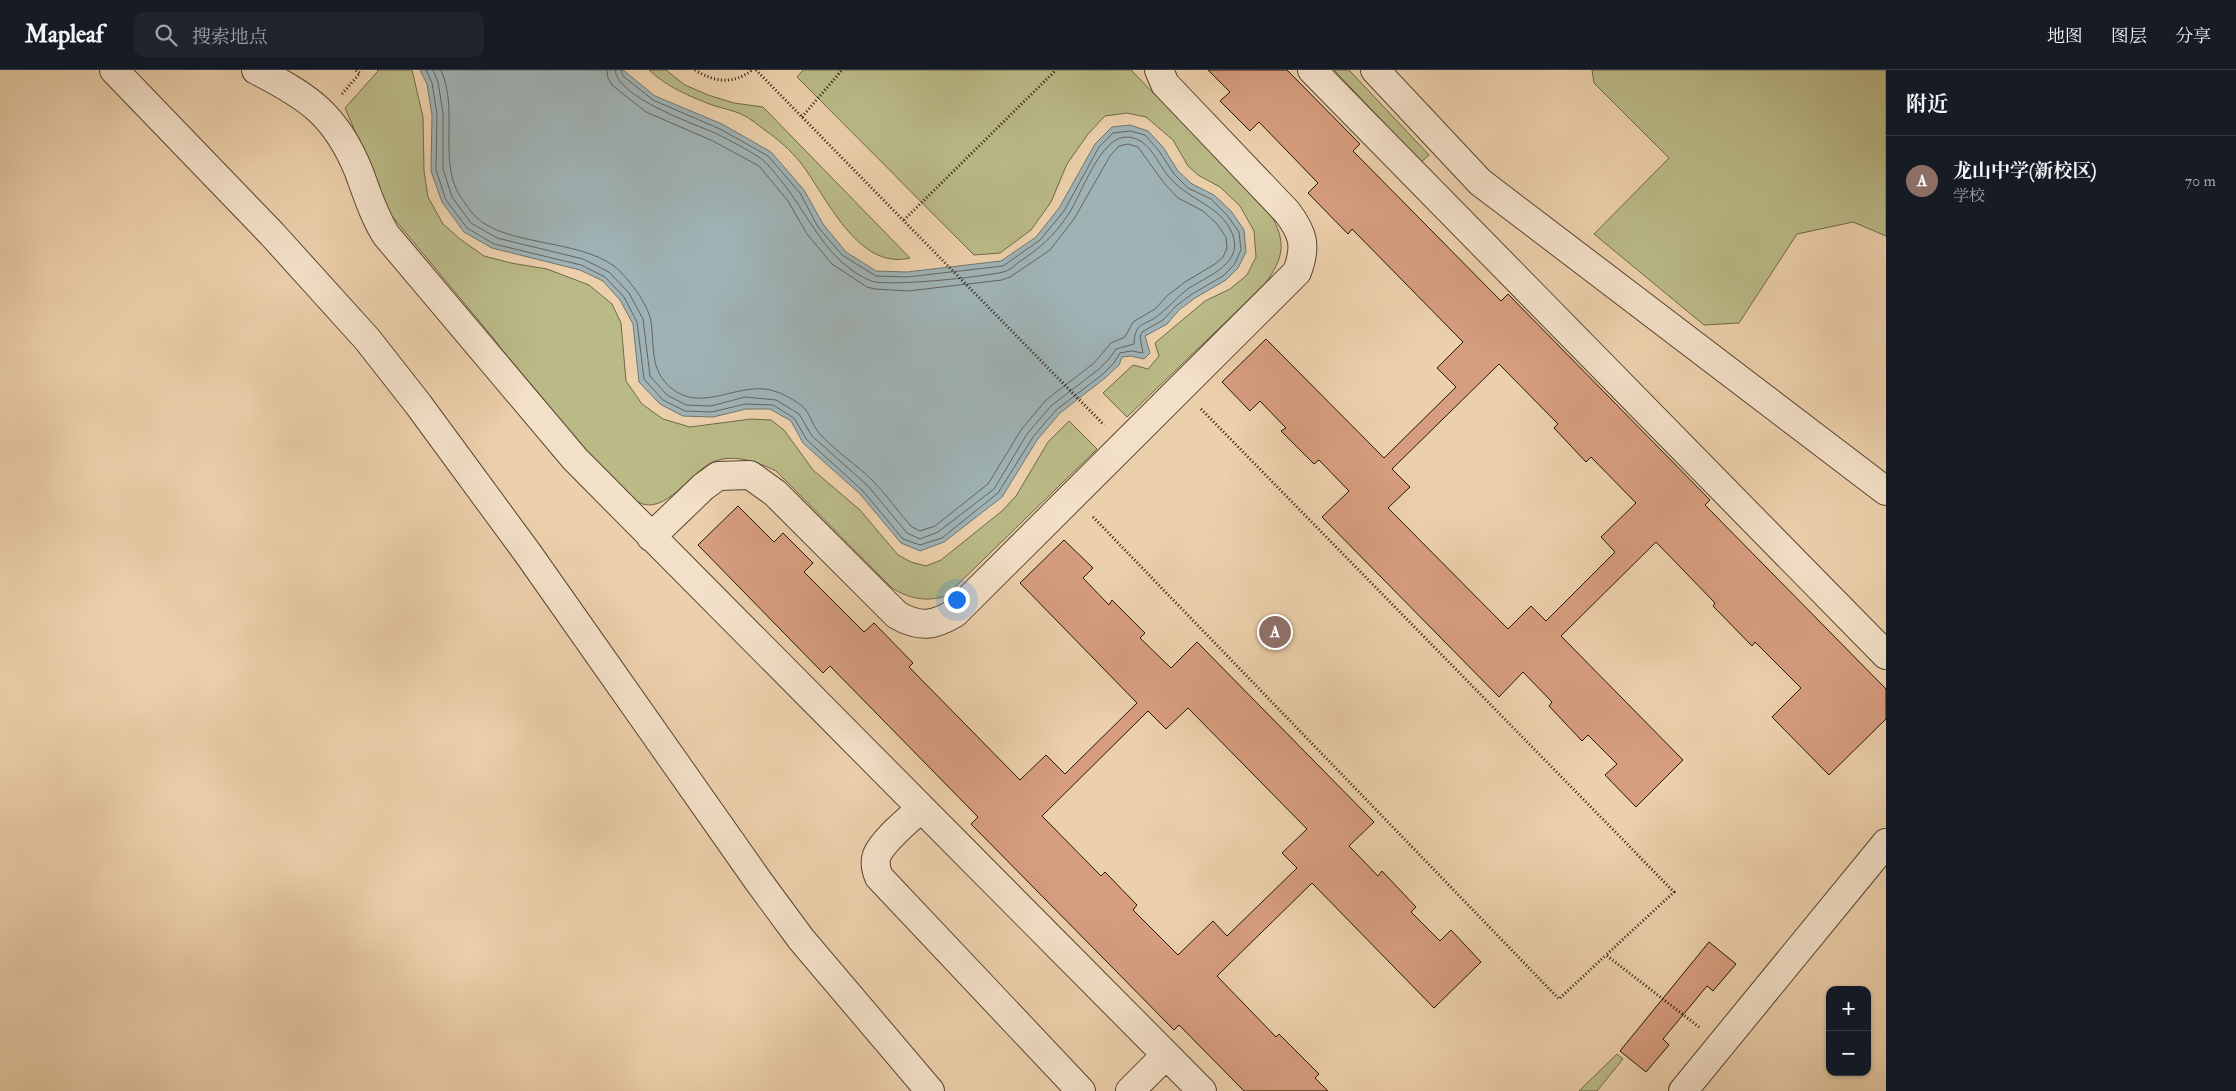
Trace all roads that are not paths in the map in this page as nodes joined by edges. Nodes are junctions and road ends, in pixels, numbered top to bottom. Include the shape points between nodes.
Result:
1 (114, 70) edge
2 (256, 70) edge
3 (1159, 70) edge
4 (1312, 70) edge
5 (1375, 70) edge
6 (1886, 491) edge
7 (651, 537) junction
8 (1886, 655) edge
9 (921, 808) junction
10 (1886, 843) edge
11 (1166, 1054) junction
12 (930, 1091) edge
13 (1081, 1091) edge
14 (1130, 1091) edge
15 (1202, 1091) edge
16 (1683, 1091) edge

1 - 12 street via 272,234 367,339 523,547 801,939
2 - 7 street via 304,96 325,115 341,135 386,235 574,459
3 - 7 street via 1165,84 1287,212 1299,228 1303,258 1297,272 956,613 941,622 927,624 910,623 897,615 775,492 750,475 718,476
4 - 8 street
5 - 6 street via 1480,182
7 - 9 street
9 - 11 street
9 - 13 street via 877,856 875,867 879,877
10 - 16 street
11 - 14 street
11 - 15 street

